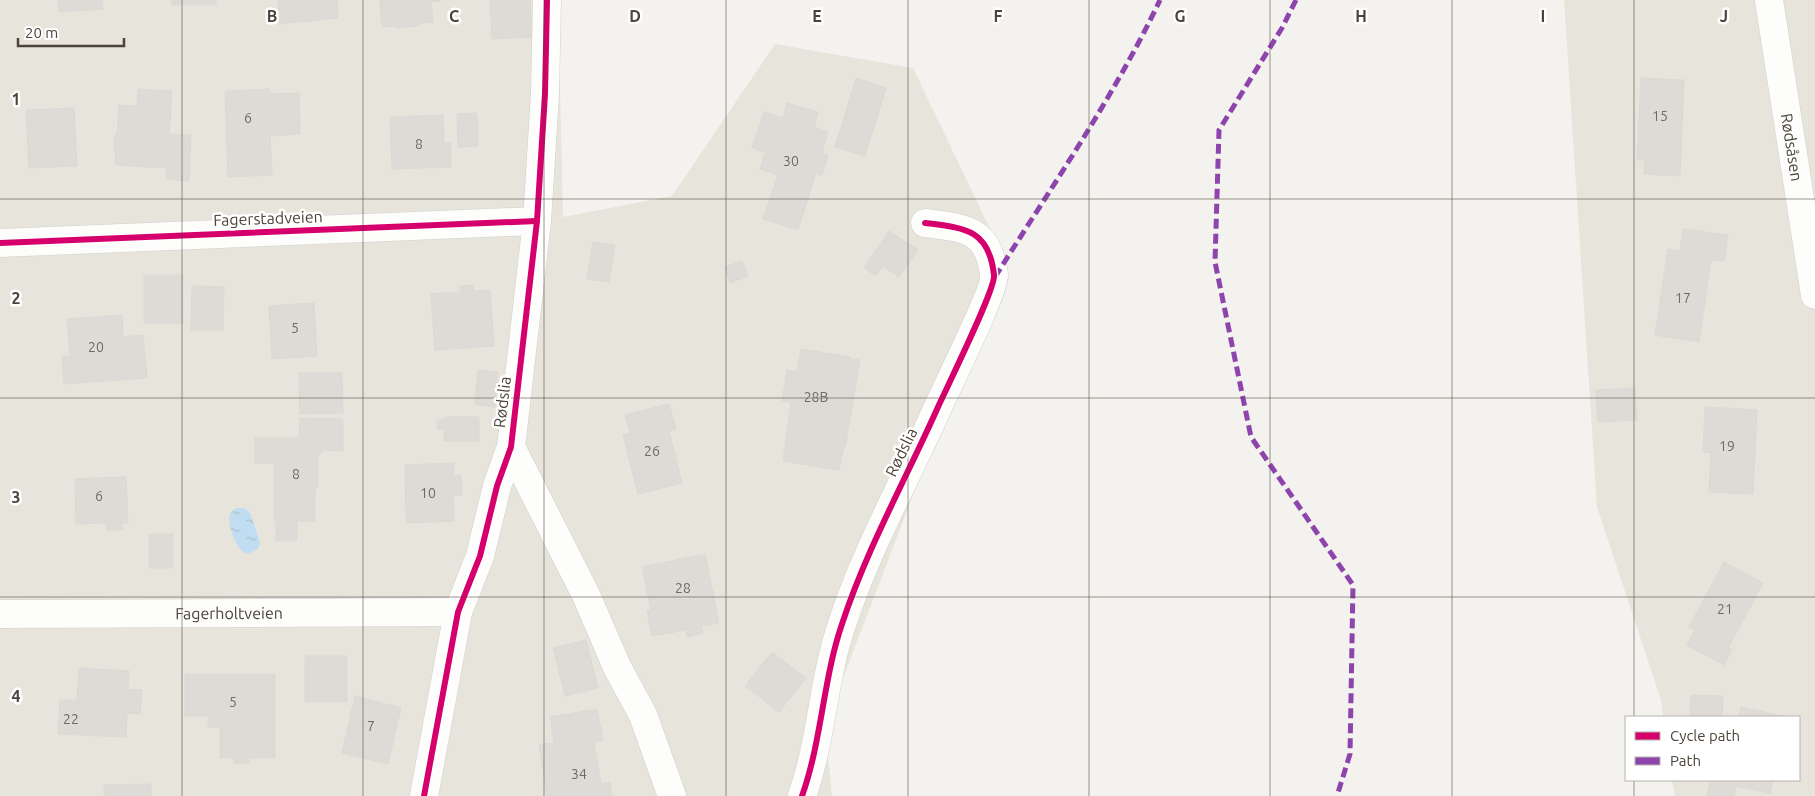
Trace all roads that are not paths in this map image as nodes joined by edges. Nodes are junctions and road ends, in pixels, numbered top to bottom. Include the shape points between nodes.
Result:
1 (547, 0) edge
2 (1769, 0) edge
3 (537, 221) junction
4 (925, 223) dead end
5 (0, 243) edge
6 (1815, 295) edge
7 (511, 447) junction
8 (458, 612) junction
9 (0, 614) edge
10 (424, 796) edge
11 (672, 796) edge
12 (802, 796) edge

1 - 3 street, Rødslia
2 - 6 street, Rødsåsen
3 - 5 street, Fagerstadveien
3 - 7 street, Rødslia
4 - 12 street, Rødslia via 954,226 974,233 986,245 994,277 985,304 859,576 841,626 813,762
7 - 8 street, Rødslia via 497,486 480,556
7 - 11 street, Rødslia via 642,715
8 - 9 street, Fagerholtveien
8 - 10 street, Rødslia

